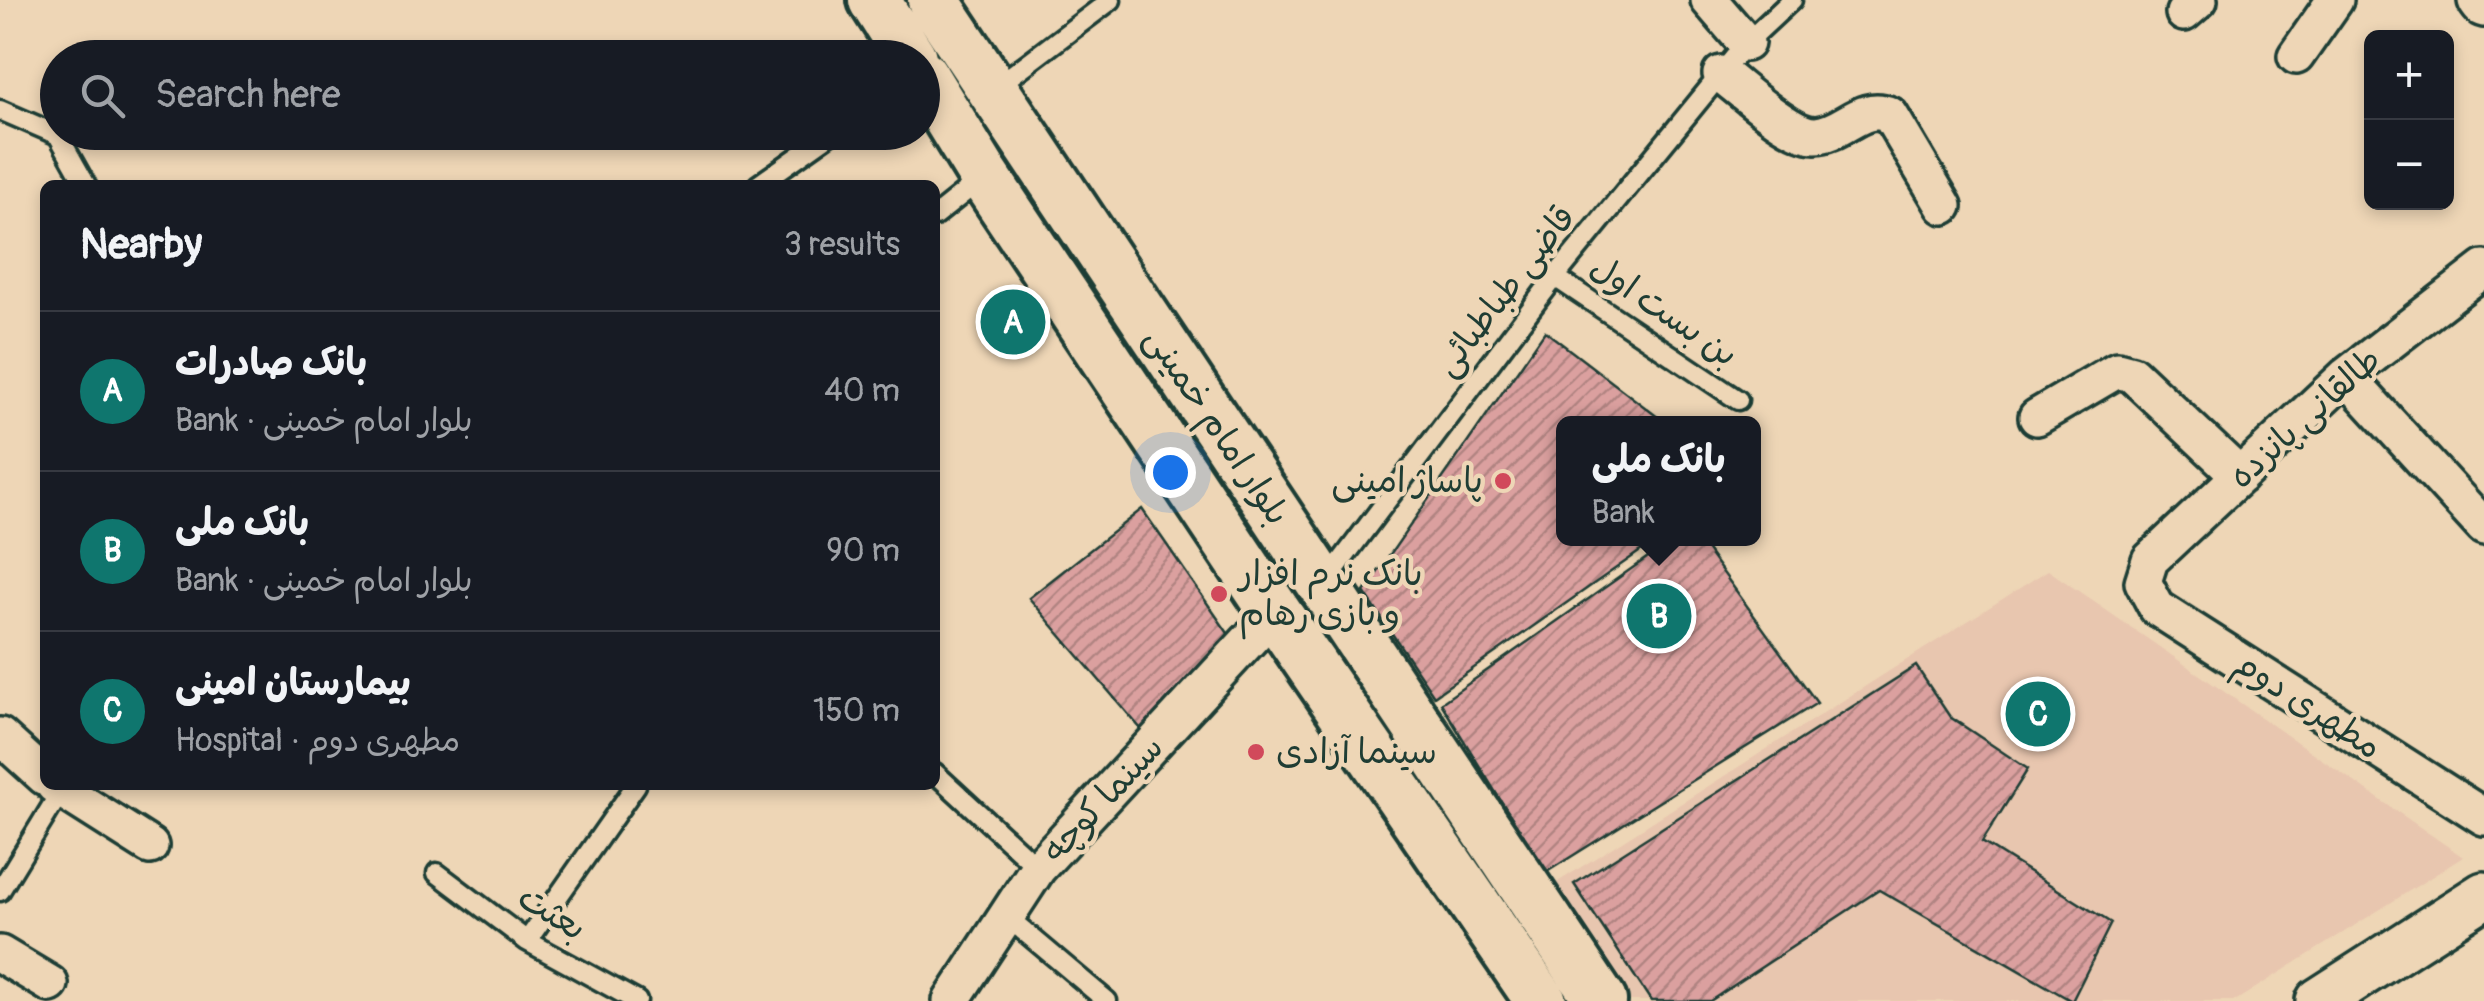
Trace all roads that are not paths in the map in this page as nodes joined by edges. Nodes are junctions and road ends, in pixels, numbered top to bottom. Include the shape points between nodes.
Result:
1 (874, 0) edge
2 (933, 0) edge
3 (1111, 0) edge
4 (1709, 0) edge
5 (1792, 0) edge
6 (2335, 0) edge
7 (900, 40) edge
8 (1746, 43) junction
9 (2296, 56) dead end
10 (1721, 74) junction
11 (992, 89) junction
12 (940, 104) edge
13 (0, 110) edge
14 (40, 127) edge
15 (66, 150) edge
16 (808, 150) edge
17 (984, 176) junction
18 (83, 180) edge
19 (765, 180) edge
20 (1944, 206) dead end
21 (940, 212) edge
22 (2484, 269) edge
23 (1555, 277) junction
24 (2346, 376) junction
25 (1738, 400) dead end
26 (2037, 417) dead end
27 (2240, 476) junction
28 (2484, 527) edge
29 (2144, 582) joint
30 (1323, 584) junction
31 (1275, 612) junction
32 (0, 736) edge
33 (40, 769) edge
34 (940, 778) edge
35 (55, 790) edge
36 (67, 790) edge
37 (633, 790) edge
38 (2484, 818) edge
39 (150, 846) dead end
40 (1038, 868) junction
41 (438, 872) dead end
42 (0, 891) edge
43 (2484, 895) edge
44 (1006, 916) junction
45 (527, 941) junction
46 (0, 954) edge
47 (50, 984) dead end
48 (637, 1001) edge
49 (951, 1001) edge
50 (1108, 1001) edge
51 (1541, 1001) edge
52 (1601, 1001) edge
53 (2319, 1001) edge

1 - 7 main road
2 - 11 main road, بلوار امام خمینی
3 - 11 lane
4 - 8 street
5 - 8 lane, قاضی طباطبائی
6 - 9 street
8 - 10 lane, قاضی طباطبائی
10 - 20 street via 1798,132 1817,135 1866,112 1890,115
10 - 23 lane, قاضی طباطبائی
11 - 30 main road, بلوار امام خمینی
12 - 17 main road, بلوار امام خمینی
13 - 14 lane
15 - 18 lane
16 - 19 lane
17 - 21 lane
17 - 31 main road, بلوار امام خمینی
22 - 24 street, طالقانی پانزده
23 - 25 lane, بن بست اول
23 - 30 lane, قاضی طباطبائی
24 - 27 street, طالقانی پانزده
24 - 28 street
26 - 27 street via 2116,370 2132,374
27 - 29 street, طالقانی پانزده via 2150,560
29 - 38 street, مطهری دوم via 2157,608
30 - 52 main road, بلوار امام خمینی
31 - 40 street, سینما کوچه
31 - 51 main road, بلوار امام خمینی
32 - 33 street
34 - 40 lane
35 - 42 lane
36 - 39 street
37 - 45 lane
40 - 44 street, سینما کوچه
41 - 45 lane, بعثت
43 - 53 street
44 - 49 street, سینما کوچه
44 - 50 lane
45 - 48 lane, بعثت
46 - 47 street

